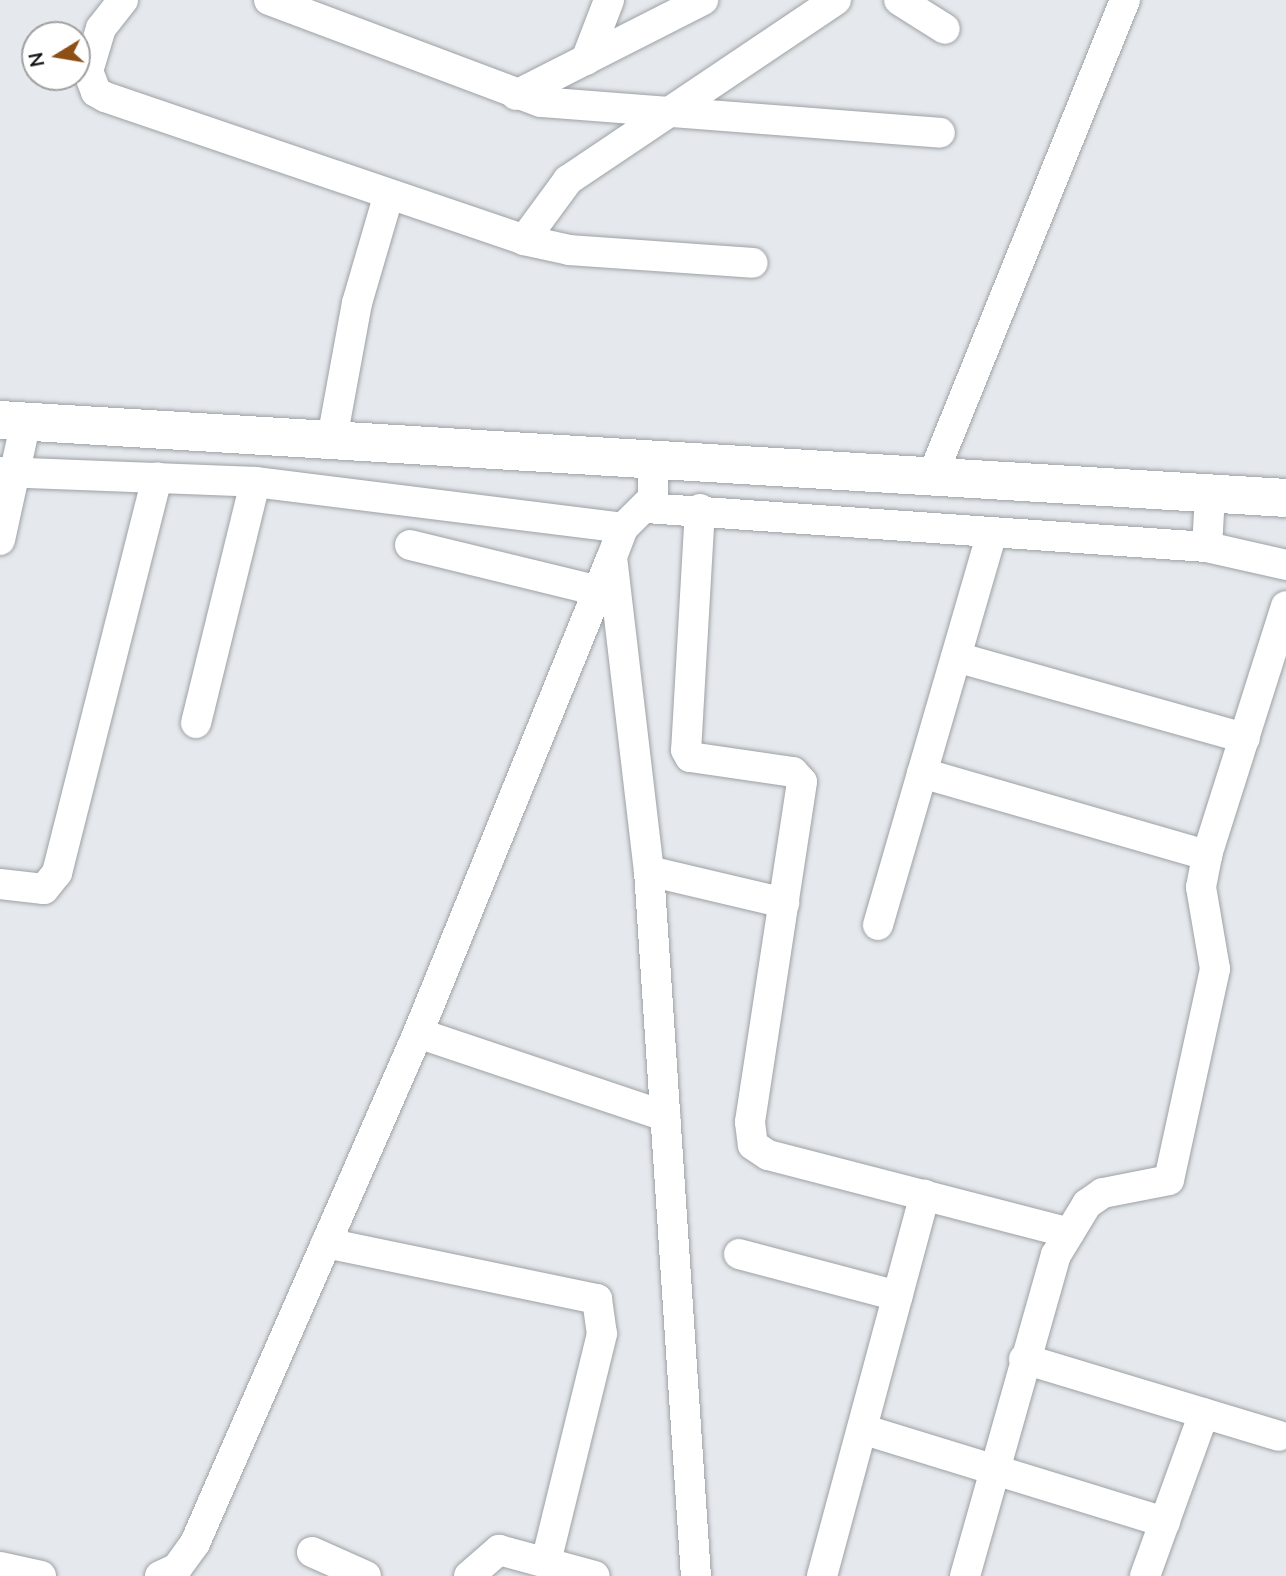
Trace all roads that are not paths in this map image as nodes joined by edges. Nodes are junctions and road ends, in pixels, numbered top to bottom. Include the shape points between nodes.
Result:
1 (123, 0) edge
2 (269, 0) edge
3 (609, 0) edge
4 (703, 0) edge
5 (836, 0) edge
6 (899, 0) edge
7 (1125, 0) edge
8 (945, 29) dead end
9 (586, 60) junction
10 (516, 94) junction
11 (669, 113) junction
12 (940, 133) dead end
13 (388, 197) junction
14 (524, 240) junction
15 (753, 263) dead end
16 (17, 424) edge
17 (332, 439) junction
18 (11, 469) edge
19 (157, 477) junction
20 (932, 477) junction
21 (652, 481) junction
22 (255, 482) junction
23 (1286, 498) edge
24 (1209, 499) junction
25 (700, 509) junction
26 (624, 528) junction
27 (992, 533) junction
28 (0, 540) edge
29 (1205, 540) junction
30 (410, 545) dead end
31 (612, 557) junction
32 (1286, 565) edge
33 (598, 591) junction
34 (1286, 606) edge
35 (956, 657) junction
36 (196, 723) dead end
37 (1245, 738) junction
38 (922, 773) junction
39 (1207, 855) junction
40 (649, 871) junction
41 (0, 884) edge
42 (784, 903) junction
43 (878, 925) dead end
44 (418, 1033) junction
45 (665, 1116) junction
46 (925, 1195) junction
47 (1069, 1233) junction
48 (326, 1244) junction
49 (739, 1254) dead end
50 (898, 1296) junction
51 (1024, 1359) junction
52 (1204, 1413) junction
53 (862, 1429) junction
54 (1279, 1436) dead end
55 (995, 1467) junction
56 (1165, 1522) junction
57 (312, 1552) dead end
58 (546, 1562) junction
59 (0, 1567) edge
60 (41, 1576) edge
61 (161, 1576) edge
62 (366, 1576) edge
63 (469, 1576) edge
64 (595, 1576) edge
65 (696, 1576) edge
66 (822, 1576) edge
67 (965, 1576) edge
68 (1145, 1576) edge

1 - 13 street via 100,28 88,71 96,92
2 - 10 street
3 - 9 street
4 - 9 street
5 - 11 street
6 - 8 street
7 - 20 street
9 - 10 street
10 - 11 street via 594,111
11 - 12 street
11 - 14 street via 555,191
13 - 14 street
13 - 17 street via 357,303
14 - 15 street via 569,250
16 - 17 street
16 - 18 street
17 - 21 street
18 - 19 street
18 - 28 street
19 - 22 street
19 - 41 street via 57,873 44,890
20 - 21 street
20 - 24 street
21 - 25 street
21 - 26 street
22 - 26 street
22 - 36 street
23 - 24 street
24 - 29 street
25 - 27 street
25 - 42 street via 686,750 690,757 799,775
26 - 31 street
27 - 29 street
27 - 35 street
29 - 32 street
30 - 33 street
31 - 33 street
31 - 40 street
33 - 44 street
34 - 37 street
35 - 37 street
35 - 38 street
37 - 39 street
38 - 39 street
38 - 43 street
39 - 47 street via 1201,887 1215,969 1169,1180 1103,1193 1087,1204
40 - 42 street
40 - 45 street
42 - 46 street via 750,1122 753,1144 768,1155
44 - 45 street
44 - 48 street
45 - 65 street
46 - 47 street
46 - 50 street
47 - 51 street
48 - 58 street via 597,1299 602,1334
48 - 61 street via 195,1543 177,1568
49 - 50 street
50 - 53 street
51 - 52 street
51 - 55 street
52 - 54 street
52 - 56 street
53 - 55 street
53 - 66 street
55 - 56 street
55 - 67 street
56 - 68 street
57 - 62 street
58 - 63 street via 499,1550
58 - 64 street
59 - 60 street

